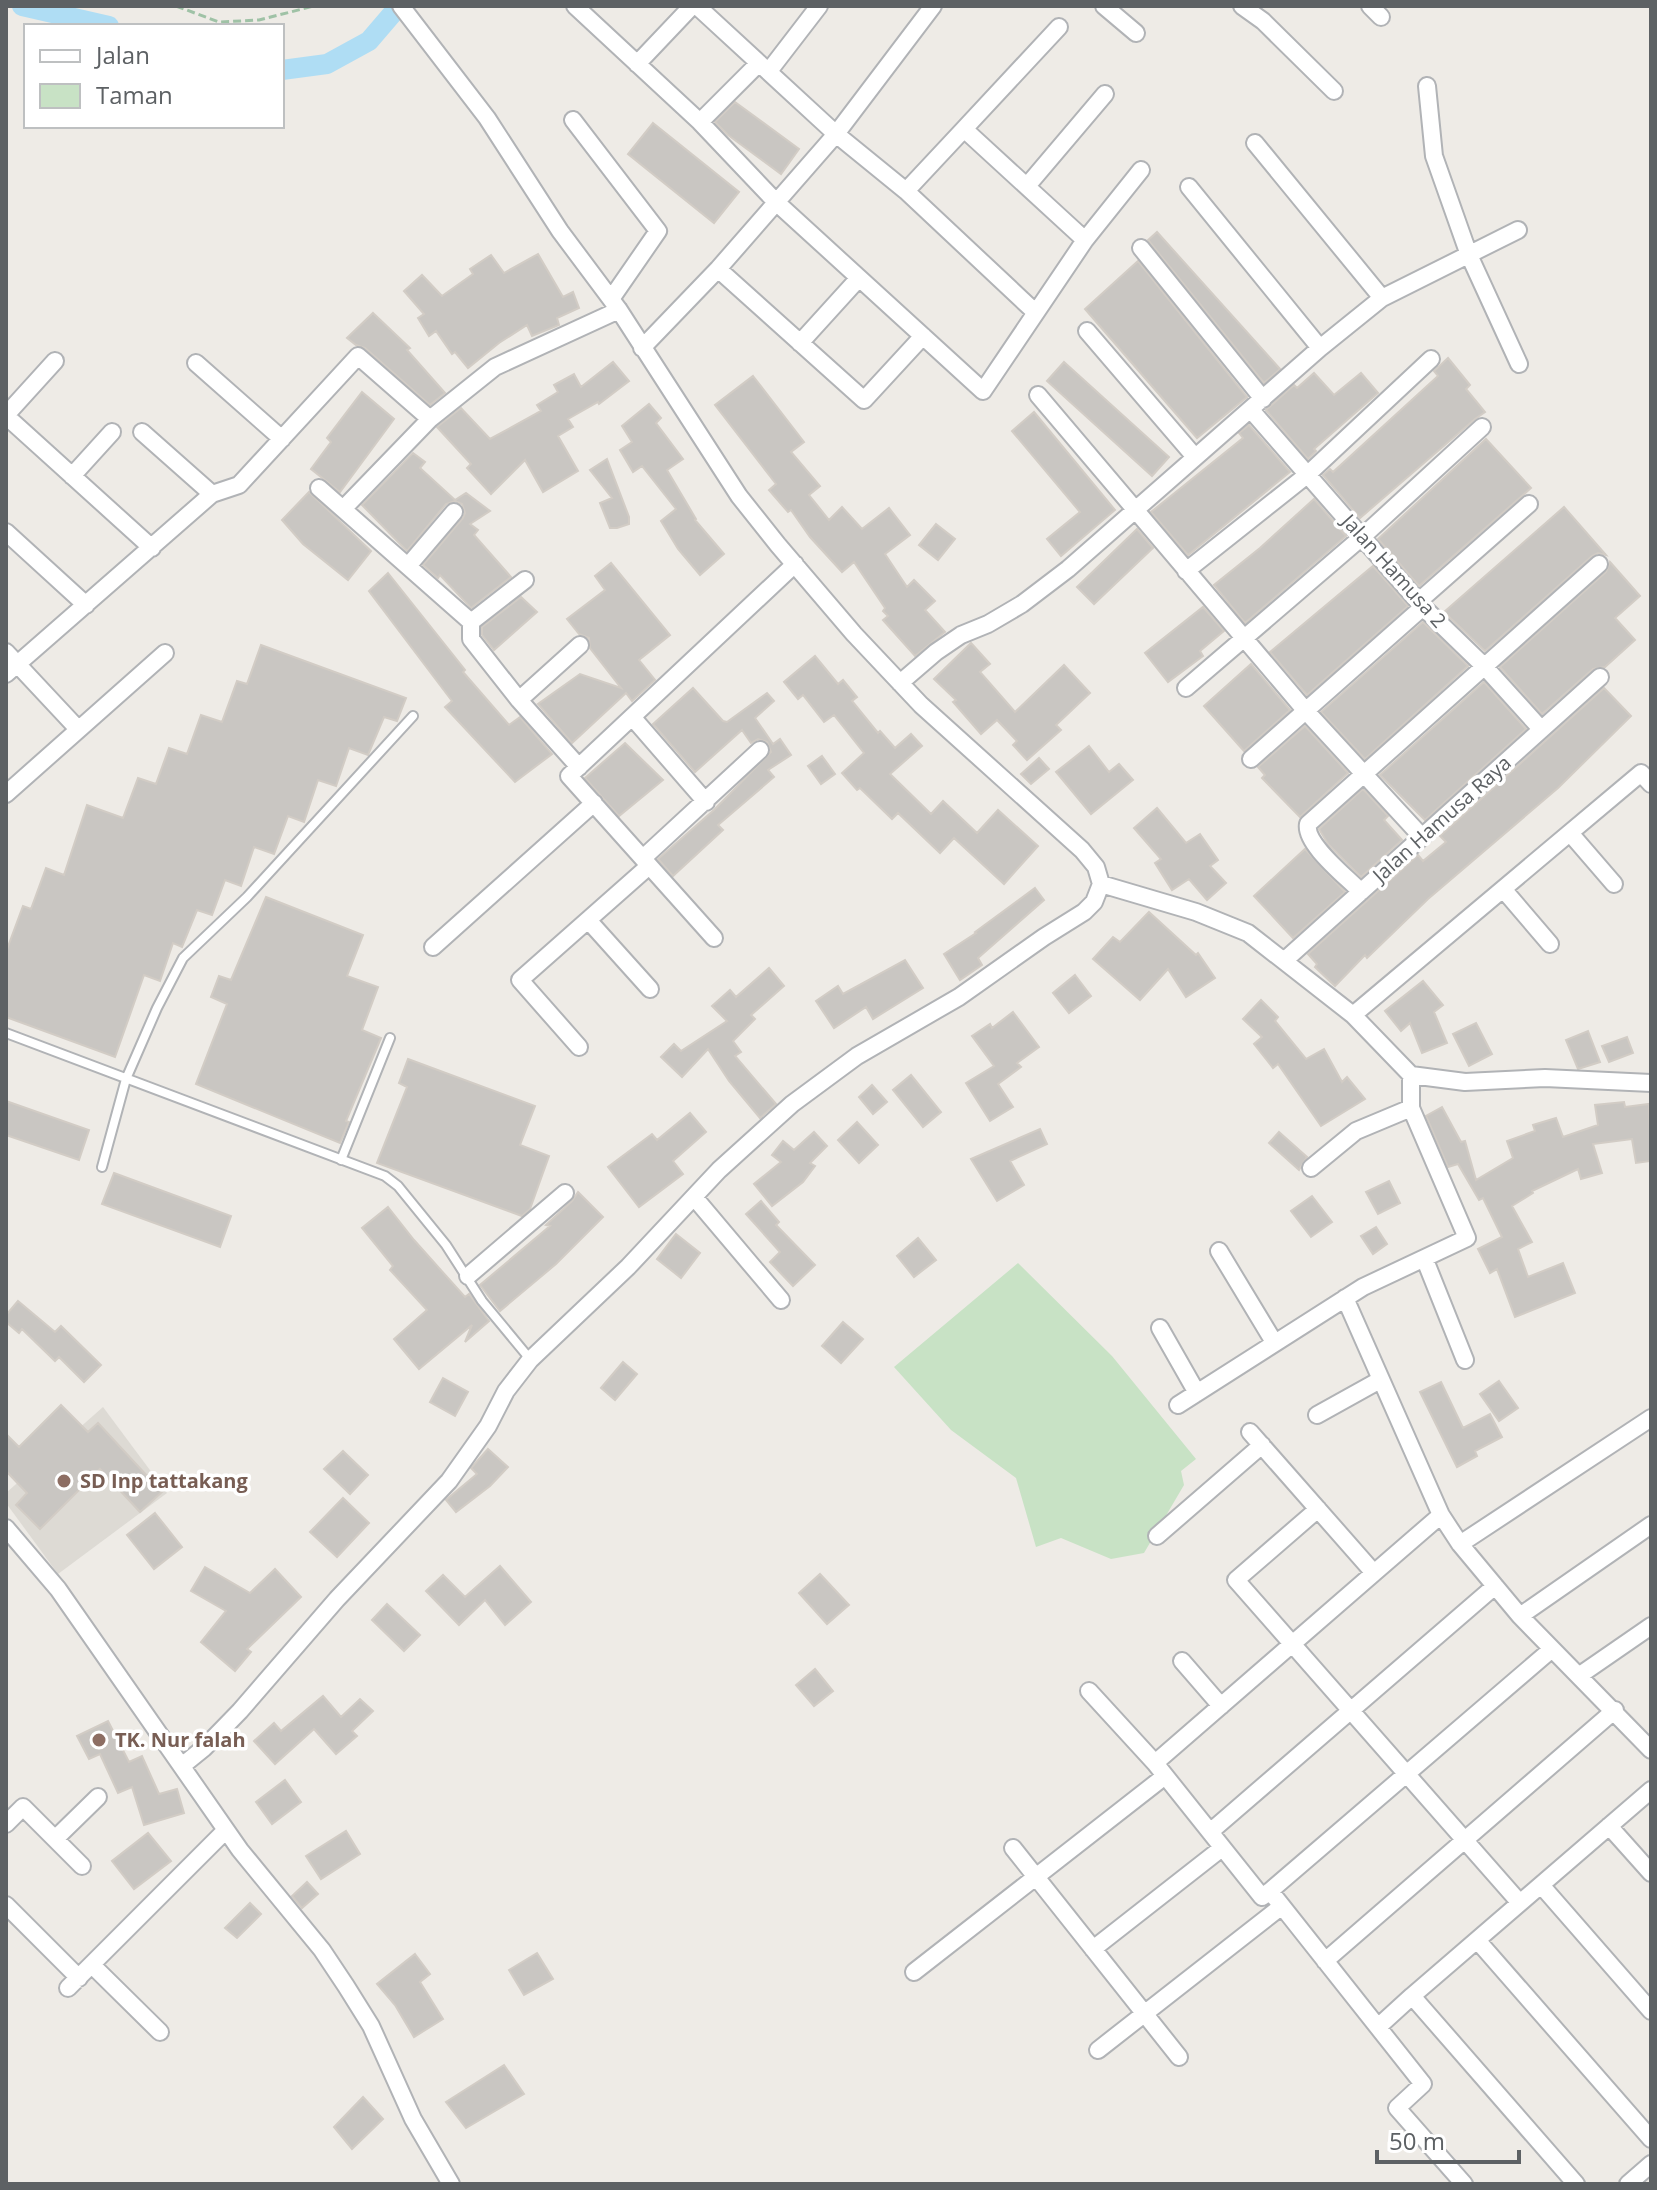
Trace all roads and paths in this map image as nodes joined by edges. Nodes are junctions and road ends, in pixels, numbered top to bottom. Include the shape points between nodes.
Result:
1 (176, 6) edge
2 (314, 6) edge
3 (401, 6) edge
4 (575, 6) edge
5 (694, 6) edge
6 (819, 6) edge
7 (933, 6) edge
8 (1104, 6) edge
9 (1242, 6) edge
10 (1059, 27) dead end
11 (1136, 33) dead end
12 (637, 64) junction
13 (764, 67) junction
14 (1427, 86) dead end
15 (1334, 91) dead end
16 (1105, 94) dead end
17 (573, 120) dead end
18 (700, 122) junction
19 (964, 129) junction
20 (836, 134) junction
21 (1255, 143) dead end
22 (1141, 170) dead end
23 (1027, 186) junction
24 (1189, 187) dead end
25 (906, 191) junction
26 (776, 202) junction
27 (1518, 230) dead end
28 (1085, 240) junction
29 (1141, 248) dead end
30 (1469, 255) junction
31 (718, 269) junction
32 (859, 278) junction
33 (1382, 298) junction
34 (615, 305) junction
35 (1035, 312) junction
36 (1087, 331) dead end
37 (923, 336) junction
38 (800, 343) junction
39 (642, 348) junction
40 (1320, 348) junction
41 (1431, 359) dead end
42 (55, 361) dead end
43 (196, 363) dead end
44 (1519, 364) dead end
45 (1038, 395) dead end
46 (1257, 405) junction
47 (6, 416) edge
48 (430, 419) junction
49 (1482, 427) dead end
50 (112, 432) dead end
51 (142, 432) dead end
52 (282, 439) junction
53 (1195, 457) junction
54 (1307, 475) junction
55 (72, 476) junction
56 (319, 488) dead end
57 (212, 494) junction
58 (1529, 504) dead end
59 (344, 508) junction
60 (454, 512) dead end
61 (1136, 512) junction
62 (6, 532) edge
63 (1362, 537) junction
64 (152, 548) junction
65 (795, 564) junction
66 (1599, 564) dead end
67 (408, 566) junction
68 (1186, 571) junction
69 (525, 580) dead end
70 (1421, 604) junction
71 (86, 605) junction
72 (471, 622) junction
73 (1246, 638) junction
74 (580, 645) dead end
75 (165, 653) dead end
76 (10, 663) edge
77 (1484, 666) junction
78 (1600, 677) dead end
79 (900, 683) junction
80 (1186, 688) dead end
81 (519, 700) junction
82 (1305, 710) junction
83 (413, 716) dead end
84 (633, 718) junction
85 (78, 729) junction
86 (1541, 729) junction
87 (760, 750) dead end
88 (1251, 759) dead end
89 (579, 767) junction
90 (1363, 773) junction
91 (1651, 784) edge
92 (6, 794) edge
93 (706, 802) junction
94 (594, 803) junction
95 (1570, 833) junction
96 (1422, 837) junction
97 (646, 862) junction
98 (1101, 884) junction
99 (1614, 884) dead end
100 (1503, 889) junction
101 (1361, 892) junction
102 (588, 920) junction
103 (714, 938) dead end
104 (1550, 944) dead end
105 (433, 947) dead end
106 (1285, 960) junction
107 (650, 989) dead end
108 (1353, 1015) junction
109 (6, 1033) edge
110 (390, 1038) dead end
111 (579, 1047) dead end
112 (1411, 1075) junction
113 (126, 1079) junction
114 (1651, 1083) edge
115 (1411, 1108) junction
116 (341, 1160) junction
117 (102, 1167) dead end
118 (1311, 1168) dead end
119 (565, 1193) dead end
120 (694, 1197) junction
121 (1219, 1251) dead end
122 (1425, 1260) junction
123 (468, 1276) junction
124 (1345, 1298) junction
125 (781, 1300) dead end
126 (1160, 1328) dead end
127 (1274, 1342) junction
128 (530, 1360) junction
129 (1465, 1360) dead end
130 (1380, 1380) junction
131 (1197, 1393) junction
132 (1178, 1405) dead end
133 (1317, 1415) dead end
134 (1651, 1418) edge
135 (1250, 1432) dead end
136 (1262, 1445) junction
137 (1318, 1509) junction
138 (1441, 1515) junction
139 (1651, 1525) edge
140 (6, 1528) edge
141 (1157, 1536) dead end
142 (1460, 1544) junction
143 (1374, 1573) junction
144 (1495, 1586) junction
145 (1520, 1616) junction
146 (1651, 1626) edge
147 (1293, 1644) junction
148 (1552, 1649) junction
149 (1182, 1661) dead end
150 (1580, 1675) junction
151 (1089, 1691) dead end
152 (1221, 1706) junction
153 (1351, 1710) junction
154 (1615, 1710) junction
155 (1648, 1742) edge
156 (183, 1765) junction
157 (1160, 1769) junction
158 (1407, 1775) junction
159 (1651, 1790) edge
160 (98, 1797) dead end
161 (6, 1824) edge
162 (1609, 1826) junction
163 (226, 1830) junction
164 (1210, 1832) junction
165 (55, 1839) junction
166 (1464, 1840) junction
167 (1013, 1848) dead end
168 (1222, 1848) junction
169 (82, 1866) dead end
170 (1651, 1873) edge
171 (1036, 1877) junction
172 (1541, 1885) junction
173 (1270, 1891) junction
174 (1520, 1903) junction
175 (6, 1905) edge
176 (1282, 1906) junction
177 (1477, 1940) junction
178 (1093, 1949) junction
179 (1325, 1961) junction
180 (92, 1965) junction
181 (914, 1972) dead end
182 (1412, 1996) junction
183 (1651, 2011) edge
184 (1144, 2013) junction
185 (1378, 2027) junction
186 (160, 2032) dead end
187 (1098, 2050) dead end
188 (1179, 2057) dead end
189 (1651, 2139) edge
190 (1651, 2164) edge
191 (451, 2184) edge
192 (1464, 2184) edge
193 (1576, 2184) edge
194 (1628, 2184) edge

1 - 2 path via 219,22 259,20
3 - 34 street via 487,118
4 - 12 street
5 - 12 street
5 - 13 street
6 - 13 street
7 - 20 street
8 - 11 street
9 - 15 street
10 - 19 street
12 - 18 street
13 - 18 street
13 - 20 street
14 - 30 street via 1434,156
16 - 23 street
17 - 34 street via 658,231
18 - 26 street
19 - 23 street
19 - 25 street
20 - 25 street
20 - 26 street
21 - 33 street
22 - 28 street
23 - 28 street
24 - 40 street
25 - 35 street
26 - 31 street
26 - 32 street
27 - 30 street
28 - 35 street
29 - 46 street, Jalan Hamusa 2
30 - 33 street
30 - 44 street
31 - 38 street
31 - 39 street
32 - 37 street
32 - 38 street
33 - 40 street
34 - 39 street
34 - 48 street via 495,367
35 - 37 street via 983,391
36 - 53 street
37 - 38 street via 864,400
39 - 65 street via 739,496
40 - 46 street
41 - 54 street
42 - 47 street
43 - 52 street
45 - 61 street
46 - 53 street
46 - 54 street, Jalan Hamusa 2
47 - 55 street
48 - 52 street via 358,356
48 - 59 street
49 - 63 street
50 - 55 street
51 - 57 street
52 - 57 street via 239,485
53 - 61 street
54 - 63 street, Jalan Hamusa 2
54 - 68 street
55 - 64 street
56 - 59 street
57 - 64 street
58 - 70 street
59 - 67 street
60 - 67 street
61 - 68 street
61 - 79 street via 1022,604 961,635
62 - 71 street
63 - 70 street, Jalan Hamusa 2
63 - 73 street
64 - 71 street
65 - 79 street
65 - 84 street
66 - 77 street
67 - 72 street
68 - 73 street
69 - 72 street
70 - 77 street, Jalan Hamusa 2
70 - 82 street
71 - 76 street
72 - 81 street via 471,639
73 - 80 street
73 - 82 street
74 - 81 street
75 - 85 street
76 - 85 street
77 - 86 street, Jalan Hamusa 2
77 - 90 street
78 - 86 street, Jalan Hamusa Raya
79 - 98 street via 1082,850
81 - 89 street
82 - 88 street
82 - 90 street
83 - 113 lane via 247,897 183,958
84 - 89 street
84 - 93 street
85 - 92 street
86 - 96 street, Jalan Hamusa Raya
87 - 93 street
89 - 94 street via 569,776
90 - 96 street
90 - 101 street via 1307,830 1311,842
91 - 95 street via 1641,773
93 - 97 street
94 - 97 street
94 - 105 street
95 - 99 street
95 - 100 street
96 - 101 street, Jalan Hamusa Raya
97 - 102 street
97 - 103 street
98 - 106 street via 1234,927
98 - 120 street via 1084,912 959,997 857,1056 792,1104
100 - 104 street
100 - 108 street
101 - 106 street, Jalan Hamusa Raya
102 - 107 street
102 - 111 street via 520,980
106 - 108 street
108 - 112 street
109 - 113 lane
110 - 116 lane
112 - 114 street via 1465,1082 1545,1078
112 - 115 street
113 - 116 lane
113 - 117 lane
115 - 118 street via 1356,1131
115 - 122 street via 1467,1238
116 - 123 lane via 392,1181
119 - 123 street
120 - 125 street
120 - 128 street
121 - 127 street
122 - 124 street
122 - 129 street
123 - 128 lane
124 - 127 street
124 - 130 street
126 - 131 street
127 - 131 street
128 - 156 street via 449,1481 240,1711
130 - 133 street
130 - 138 street
131 - 132 street
134 - 142 street
135 - 136 street
136 - 137 street
136 - 141 street
137 - 143 street
137 - 147 street via 1236,1580
138 - 142 street
138 - 143 street
139 - 145 street
140 - 156 street via 81,1621
142 - 144 street
143 - 147 street
144 - 145 street
144 - 153 street
145 - 148 street
146 - 150 street
147 - 152 street
147 - 153 street
148 - 150 street
148 - 158 street
149 - 152 street
150 - 154 street
151 - 157 street
152 - 157 street
153 - 158 street
153 - 164 street
154 - 155 street
154 - 166 street
156 - 163 street
157 - 164 street
157 - 171 street
158 - 166 street
158 - 173 street
159 - 162 street
160 - 165 street
161 - 165 street via 23,1807
162 - 170 street
162 - 172 street
163 - 180 street
163 - 191 street via 346,1986
164 - 168 street
165 - 169 street
166 - 174 street
166 - 179 street
167 - 171 street
168 - 173 street via 1262,1897
168 - 178 street
171 - 178 street
171 - 181 street
172 - 174 street
172 - 183 street
173 - 176 street
174 - 177 street
175 - 180 street via 74,1983
176 - 179 street
176 - 184 street
177 - 182 street
177 - 189 street
178 - 184 street
179 - 185 street
180 - 186 street
182 - 185 street
182 - 193 street
184 - 187 street
184 - 188 street
185 - 192 street via 1423,2084 1397,2108
190 - 194 street

